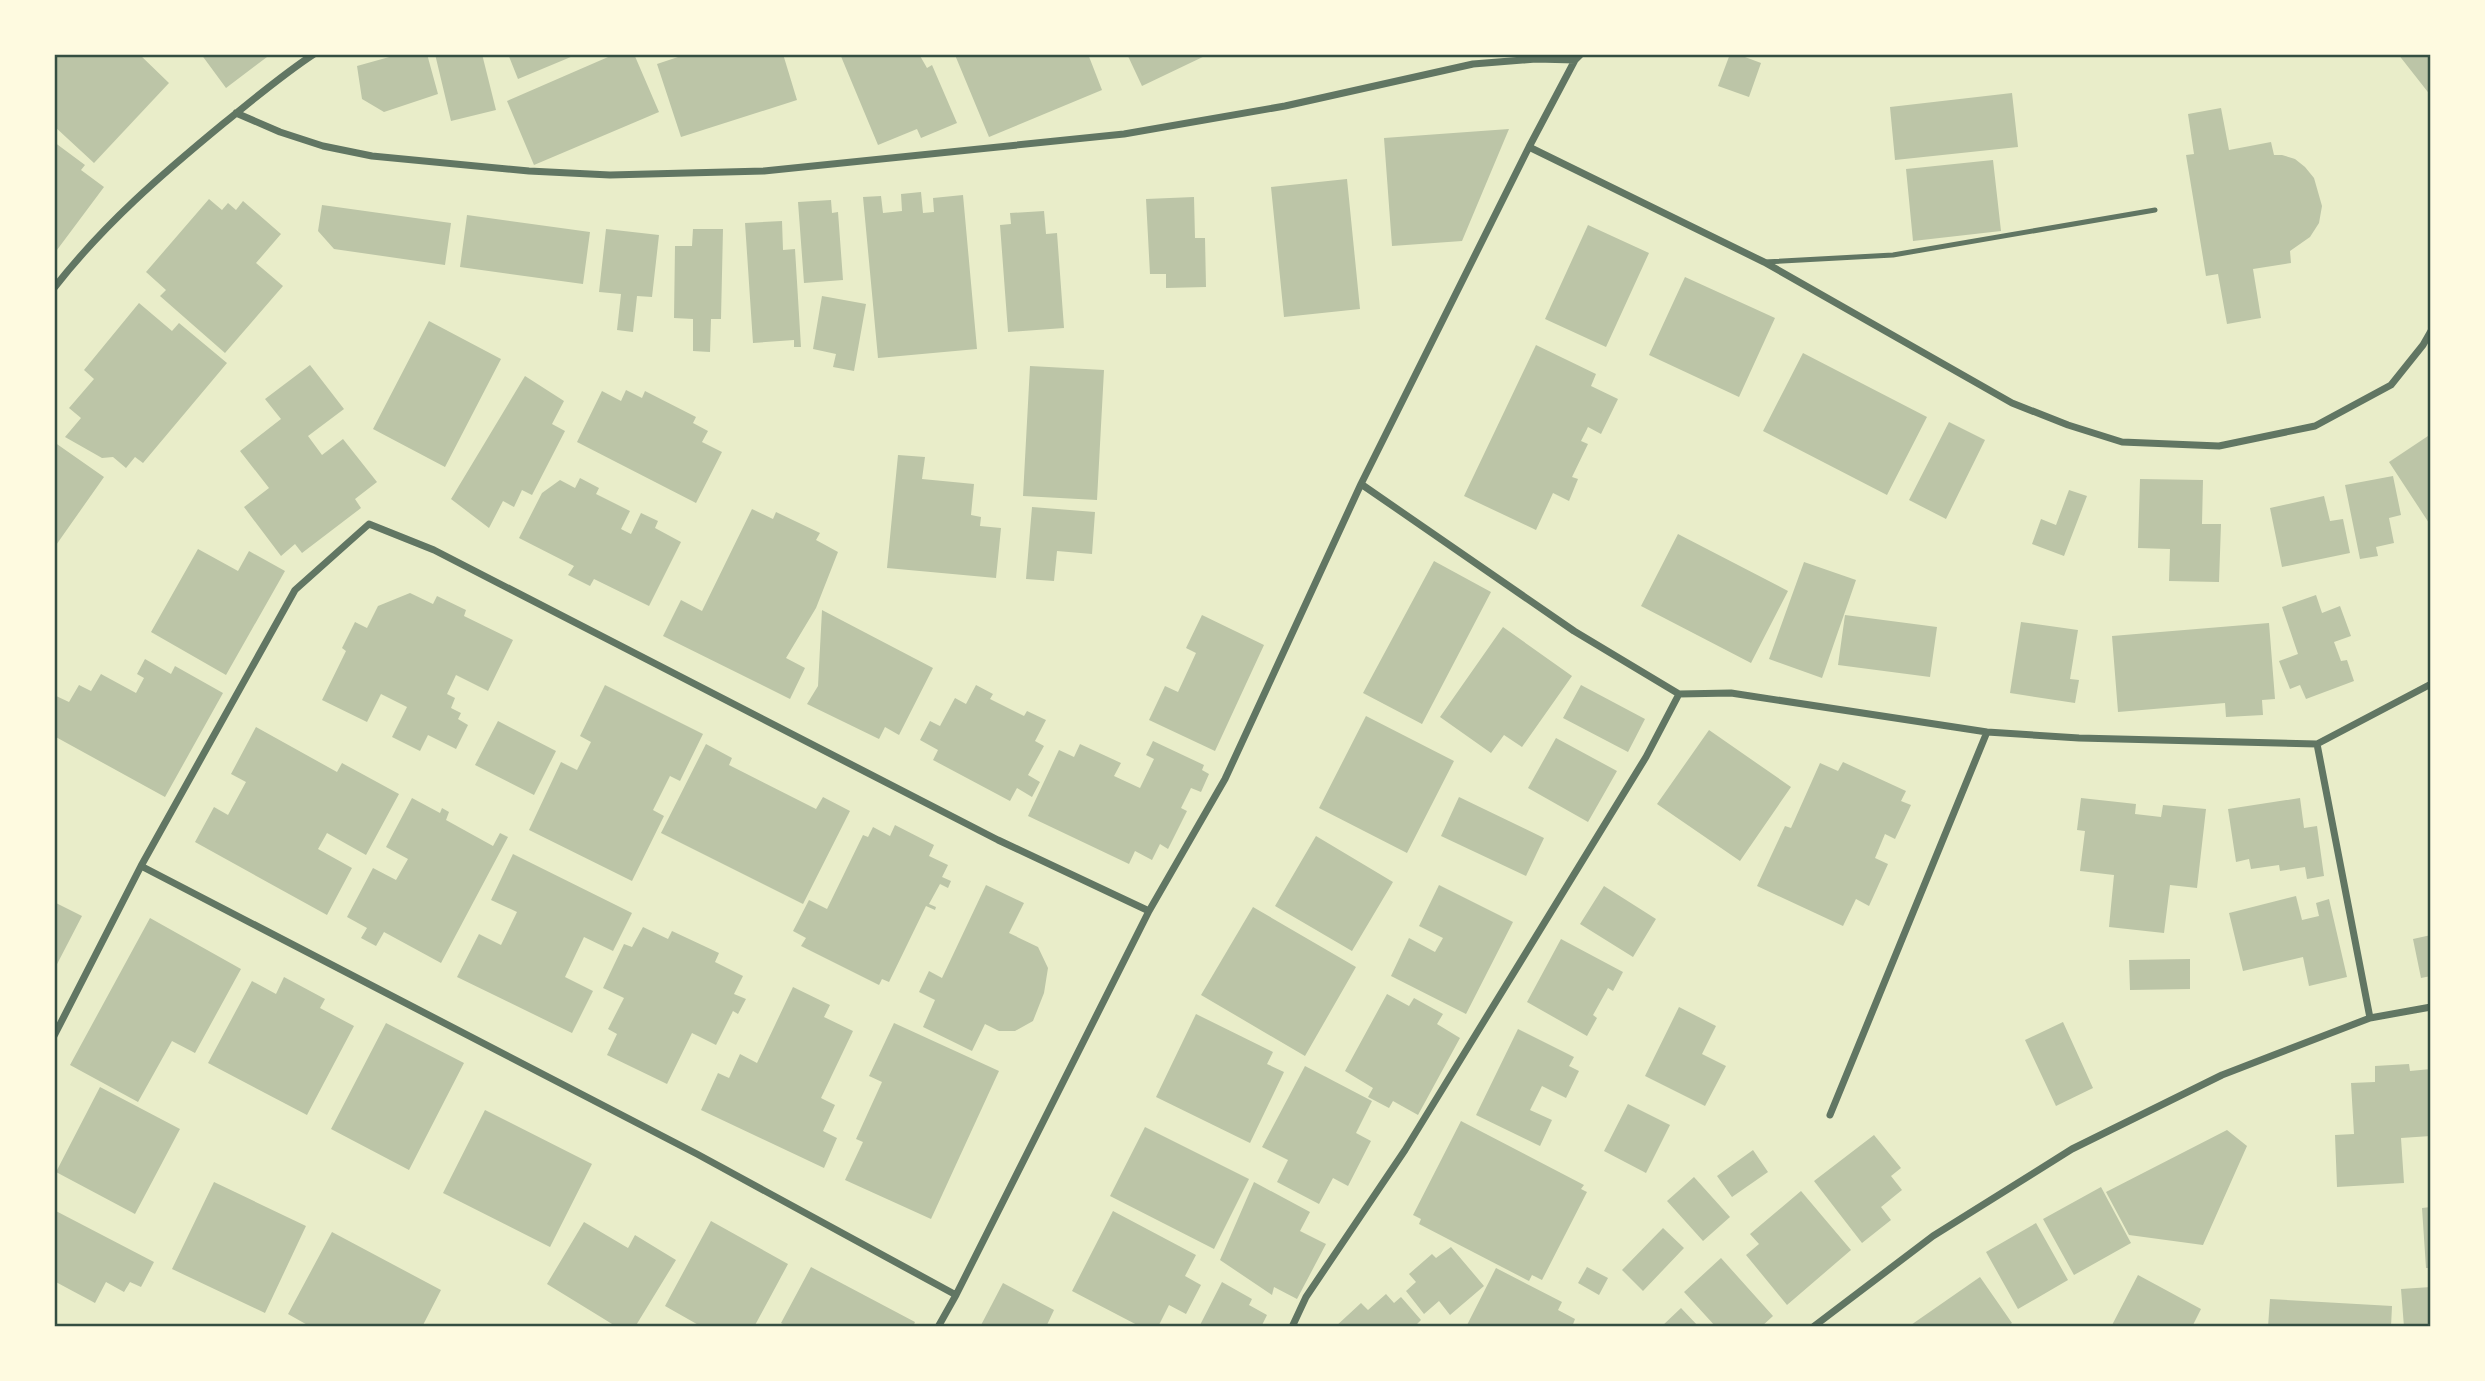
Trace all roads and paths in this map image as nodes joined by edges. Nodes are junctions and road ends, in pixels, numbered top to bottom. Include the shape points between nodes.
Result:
1 (314, 54) edge
2 (1578, 57) edge
3 (236, 113) junction
4 (1529, 147) junction
5 (2155, 211) dead end
6 (1764, 262) junction
7 (54, 288) edge
8 (2431, 331) edge
9 (1361, 484) junction
10 (2431, 684) edge
11 (1679, 694) junction
12 (1987, 732) junction
13 (2317, 744) junction
14 (141, 866) junction
15 (1149, 911) junction
16 (2431, 1007) edge
17 (2370, 1018) junction
18 (54, 1036) edge
19 (1830, 1115) dead end
20 (956, 1295) junction
21 (938, 1327) edge
22 (1292, 1327) edge
23 (1813, 1327) edge

1 - 3 street
2 - 3 street via 1473,64 1285,106 1124,134 764,171 610,175 372,156 323,146
2 - 4 street
3 - 7 street via 159,176 86,247
4 - 6 street
4 - 9 street
5 - 6 lane via 1893,255
6 - 8 street via 2012,402 2122,442 2219,446 2315,426 2391,385
9 - 11 street via 1574,631
9 - 15 street via 1225,779
10 - 13 street
11 - 12 street via 1731,693
11 - 22 street via 1646,757 1405,1150 1306,1297
12 - 13 street
12 - 19 street
13 - 17 street
14 - 15 street via 295,590 369,524 434,550 998,840
14 - 18 street
14 - 20 street via 685,1148
15 - 20 street
16 - 17 street
17 - 23 street via 2222,1075 2072,1149 1933,1236
20 - 21 street

